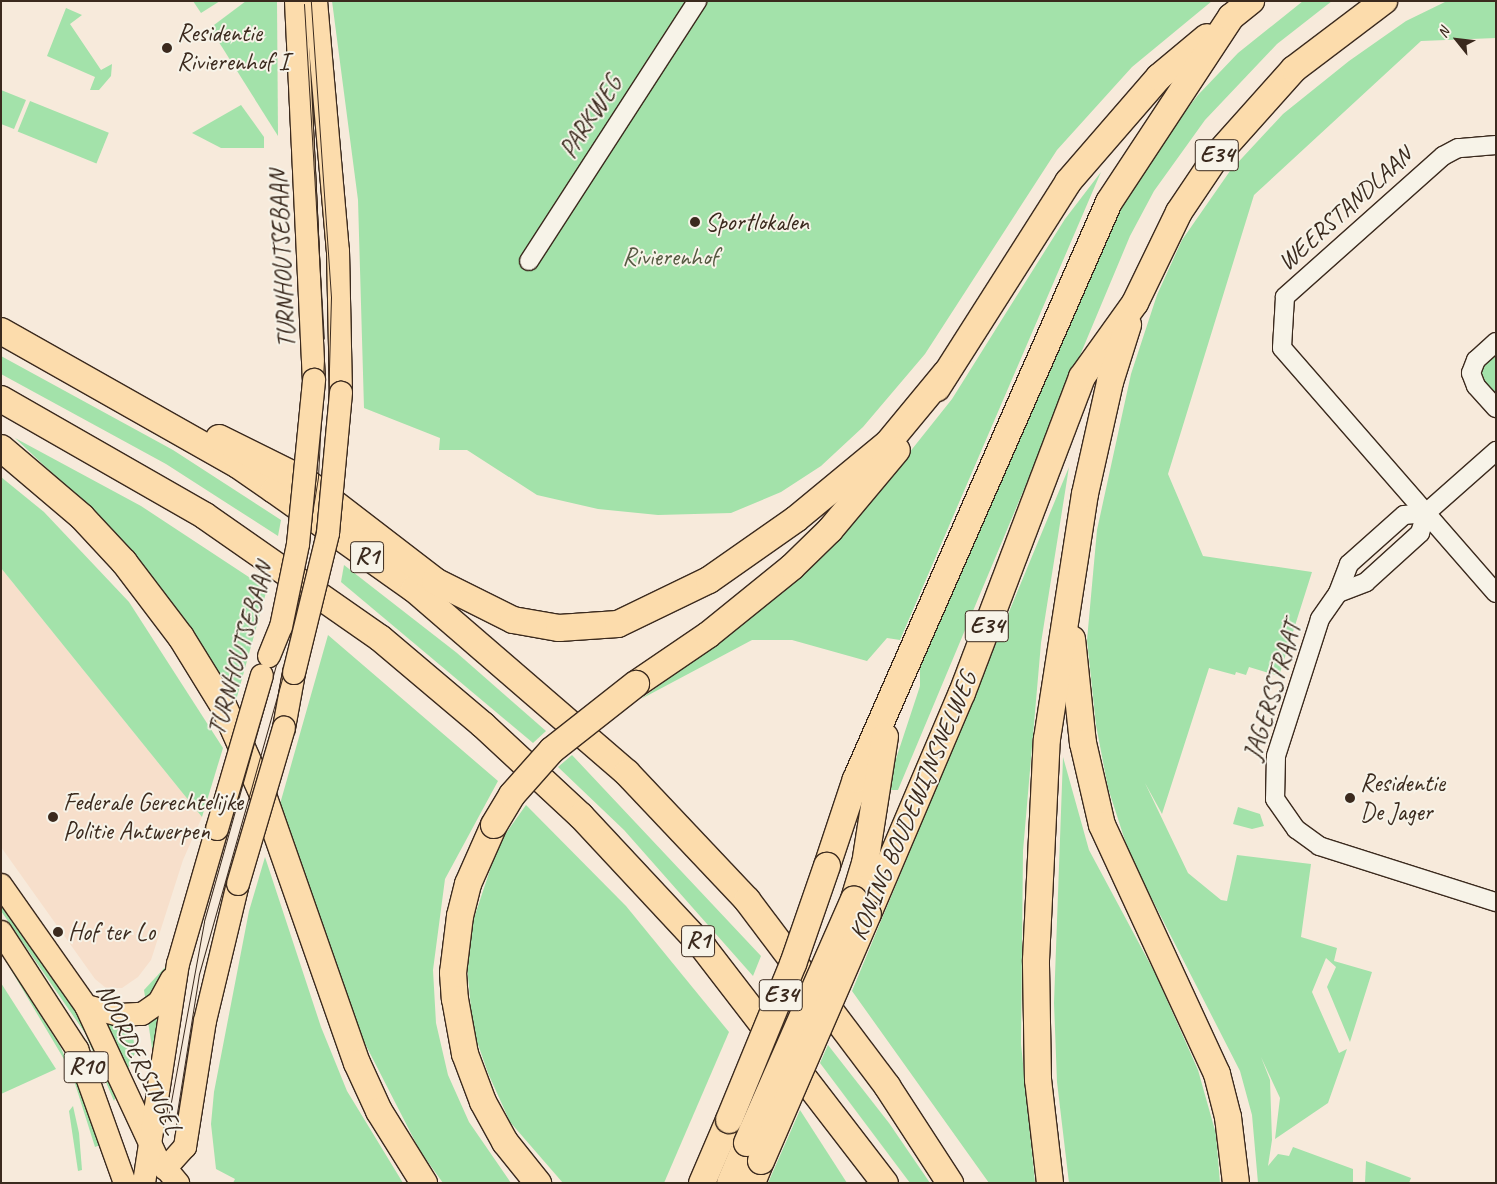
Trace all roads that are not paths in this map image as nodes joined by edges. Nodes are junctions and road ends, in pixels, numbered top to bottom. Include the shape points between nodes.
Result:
1 (296, 1) edge
2 (316, 1) edge
3 (697, 1) edge
4 (1251, 1) edge
5 (1384, 1) edge
6 (1231, 17) junction
7 (1496, 145) edge
8 (529, 261) dead end
9 (1135, 303) junction
10 (1, 331) edge
11 (1496, 342) edge
12 (946, 374) junction
13 (1, 399) edge
14 (124, 399) junction
15 (1496, 408) edge
16 (1, 448) edge
17 (1496, 451) edge
18 (1426, 513) junction
19 (1338, 593) junction
20 (1496, 593) edge
21 (1068, 602) junction
22 (889, 709) junction
23 (1, 885) edge
24 (1496, 902) edge
25 (861, 906) junction
26 (1, 932) edge
27 (178, 964) junction
28 (86, 1006) junction
29 (115, 1153) junction
30 (753, 1162) edge
31 (156, 1169) edge
32 (125, 1183) edge
33 (424, 1183) edge
34 (538, 1183) edge
35 (702, 1183) edge
36 (730, 1183) edge
37 (885, 1183) edge
38 (950, 1183) edge
39 (1050, 1183) edge
40 (1236, 1183) edge

1 - 27 main road, TURNHOUTSEBAAN, bridge via 314,380 298,544 281,627 266,666
2 - 31 main road, bridge via 338,251 342,393 328,533 284,728 238,884 205,1021 185,1147
3 - 8 street, PARKWEG
4 - 6 highway, E34
5 - 9 highway, KONING BOUDEWIJNSNELWEG / E34 via 1294,69 1218,154 1180,212
6 - 12 highway via 1159,77 1107,133 1016,258
6 - 22 highway, E34 via 1109,202
7 - 18 street, WEERSTANDLAAN via 1458,148 1443,156 1285,297 1282,348
9 - 21 highway via 1110,382
9 - 25 highway, KONING BOUDEWIJNSNELWEG / E34 via 1082,377 962,693
10 - 14 highway, R1
11 - 15 street via 1476,360 1471,373 1476,386
12 - 14 highway via 888,443 740,561 656,609 618,624 559,628 513,620 435,581 304,480 263,457
12 - 34 highway, bridge via 882,470 830,530 752,601 636,684 552,750 512,795 494,825 468,884 460,916 453,973 454,999 465,1054 483,1102 504,1142
13 - 37 highway, R1 via 205,516 380,638 483,725 581,816 703,947
14 - 38 highway, R1 via 238,465 414,589 627,773 747,900 886,1086
16 - 33 highway via 82,517 124,562 182,637 223,705 264,795 357,1063 379,1111
17 - 18 street
18 - 19 street via 1420,533 1366,582
18 - 19 street, JAGERSSTRAAT via 1404,515 1350,564
18 - 20 street, WEERSTANDLAAN
19 - 24 street, JAGERSSTRAAT via 1320,619 1276,756 1273,785 1281,812 1319,846
21 - 39 highway via 1047,739 1037,921 1038,1080
21 - 40 highway via 1083,743 1102,825 1216,1074 1228,1117
22 - 25 highway, E34
22 - 35 highway, E34, bridge via 856,780 794,964
23 - 28 main road, NOORDERSINGEL / R10
25 - 30 highway, KONING BOUDEWIJNSNELWEG / E34, bridge
26 - 29 main road, NOORDERSINGEL / R10 via 77,1049
27 - 28 main road via 165,994 151,1011 120,1015
27 - 31 main road, TURNHOUTSEBAAN
28 - 31 main road, NOORDERSINGEL / R10
29 - 31 main road
29 - 32 main road, NOORDERSINGEL / R10
30 - 36 highway, E34

